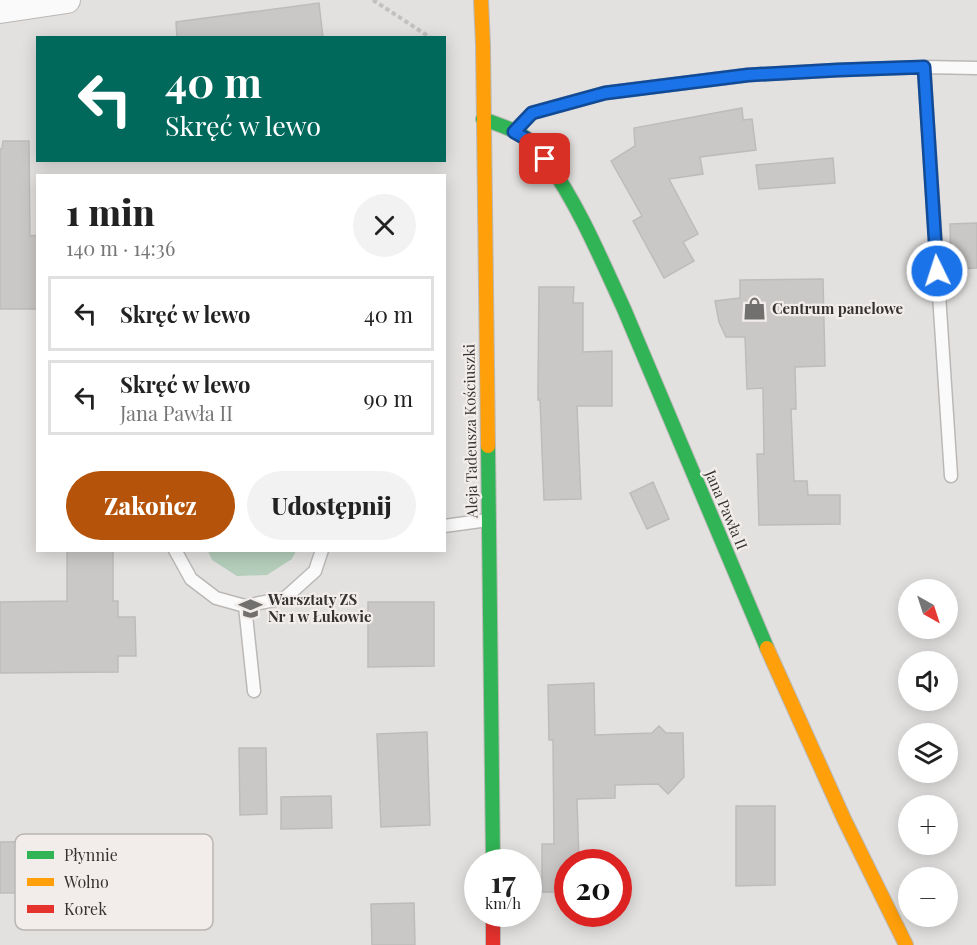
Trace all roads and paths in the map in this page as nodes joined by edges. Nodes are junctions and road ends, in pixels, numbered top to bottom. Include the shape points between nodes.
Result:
1 (67, 0) edge
2 (373, 0) edge
3 (481, 0) edge
4 (0, 10) edge
5 (428, 36) edge
6 (924, 67) junction
7 (977, 68) edge
8 (483, 119) junction
9 (514, 132) junction
10 (951, 476) dead end
11 (489, 520) junction
12 (446, 526) edge
13 (177, 552) edge
14 (321, 552) edge
15 (245, 606) junction
16 (254, 691) dead end
17 (493, 849) edge
18 (493, 927) edge
19 (493, 945) edge
20 (906, 945) edge

1 - 4 street
2 - 5 path
3 - 8 street, Aleja Tadeusza Kościuszki
6 - 7 lane
6 - 9 lane via 748,75 605,93 532,113
6 - 10 lane
8 - 9 street, Jana Pawła II
8 - 11 street, Aleja Tadeusza Kościuszki
9 - 20 street, Jana Pawła II via 530,141 561,182 610,277 804,730
11 - 12 lane
11 - 17 street, Aleja Tadeusza Kościuszki
13 - 15 lane via 191,579 216,598
14 - 15 lane via 315,571 285,598
15 - 16 lane
18 - 19 street

